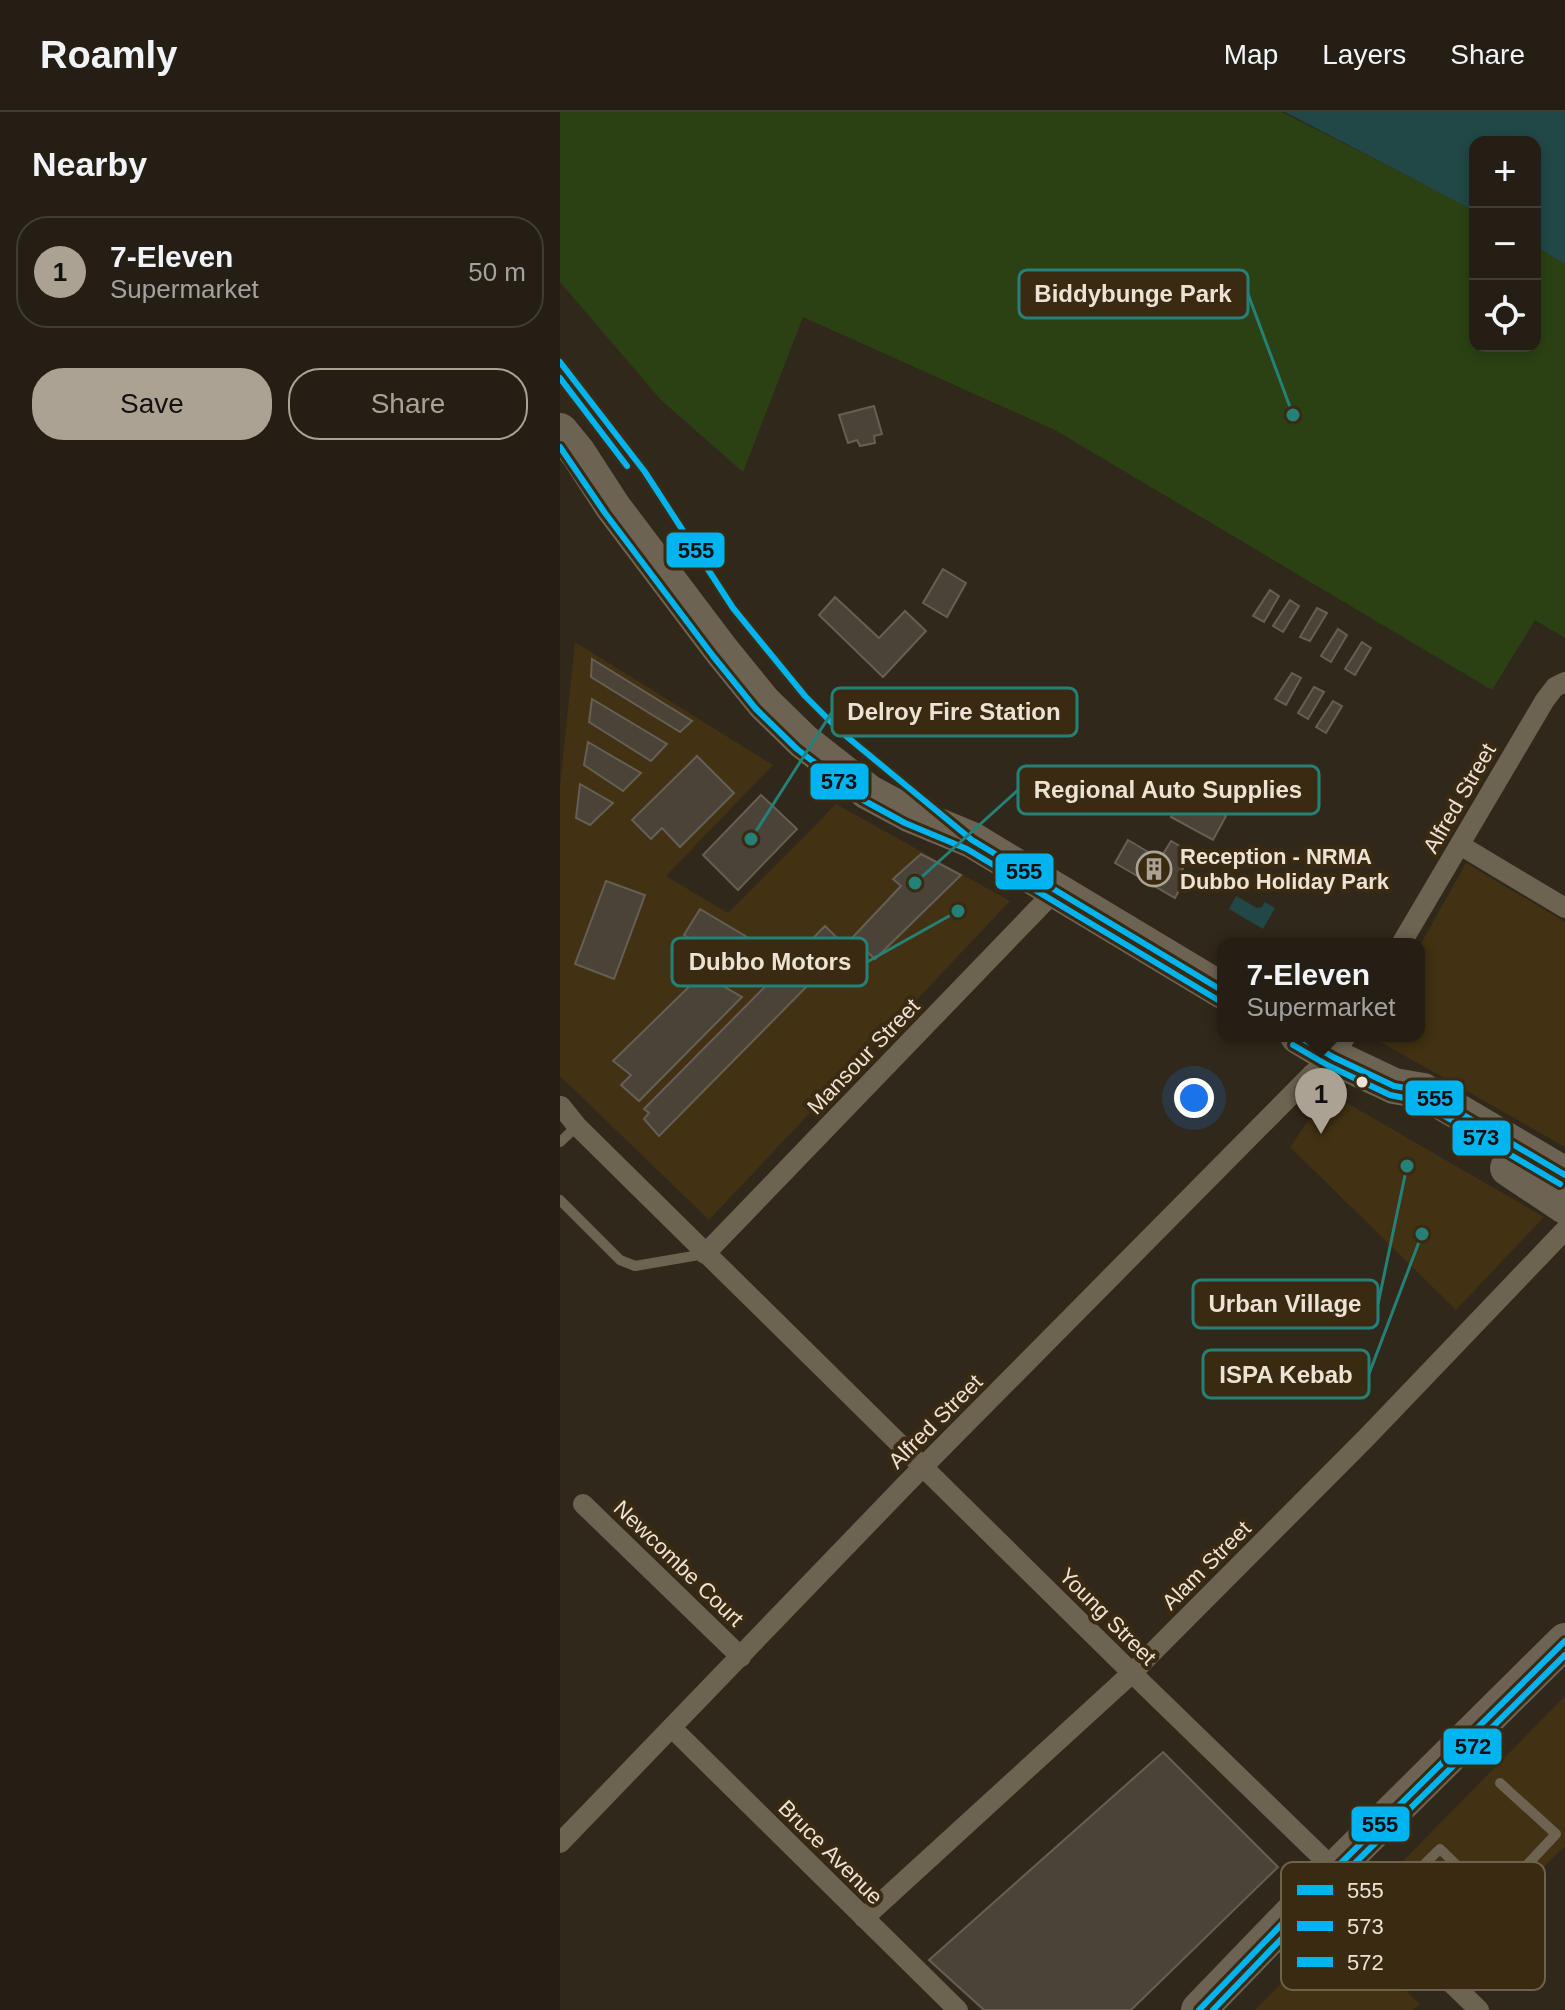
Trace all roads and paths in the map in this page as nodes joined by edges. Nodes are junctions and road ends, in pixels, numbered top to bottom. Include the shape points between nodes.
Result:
1 (560, 431) edge
2 (1565, 682) edge
3 (1460, 845) junction
4 (1055, 891) junction
5 (1565, 908) edge
6 (1405, 938) edge
7 (1217, 987) edge
8 (1339, 1046) edge
9 (1394, 1086) junction
10 (561, 1106) edge
11 (577, 1126) junction
12 (560, 1142) edge
13 (1565, 1175) edge
14 (560, 1200) edge
15 (1565, 1206) edge
16 (1565, 1230) edge
17 (705, 1254) junction
18 (923, 1468) junction
19 (583, 1504) dead end
20 (1565, 1641) edge
21 (741, 1657) junction
22 (1132, 1673) junction
23 (672, 1728) junction
24 (1500, 1783) dead end
25 (560, 1843) edge
26 (1326, 1862) edge
27 (1342, 1862) edge
28 (1426, 1862) edge
29 (1454, 1862) edge
30 (1529, 1862) edge
31 (864, 1918) junction
32 (1281, 1925) edge
33 (1459, 1990) edge
34 (958, 2010) edge
35 (1199, 2010) edge
36 (1479, 2010) edge

1 - 4 highway via 721,650 803,741 868,792 972,840
2 - 3 street, Alfred Street via 1545,700
3 - 5 street
3 - 6 street, Alfred Street
4 - 7 highway
4 - 17 street, Mansour Street
8 - 9 highway
8 - 18 street, Alfred Street
9 - 13 highway via 1423,1091
9 - 15 highway via 1412,1106
10 - 11 street, Young Street
11 - 12 lane
11 - 17 street, Young Street
14 - 17 lane via 620,1260 635,1266
16 - 22 street, Alam Street
17 - 18 street, Young Street
18 - 21 street, Alfred Street
18 - 22 street, Young Street
19 - 21 street, Newcombe Court
20 - 27 highway
21 - 23 street, Alfred Street
22 - 26 street, Young Street
22 - 31 street, Alam Street
23 - 25 street, Alfred Street
23 - 31 street, Bruce Avenue
24 - 30 lane via 1556,1834
28 - 29 lane via 1440,1849
31 - 34 street, Bruce Avenue
32 - 35 highway
33 - 36 street, Young Street

